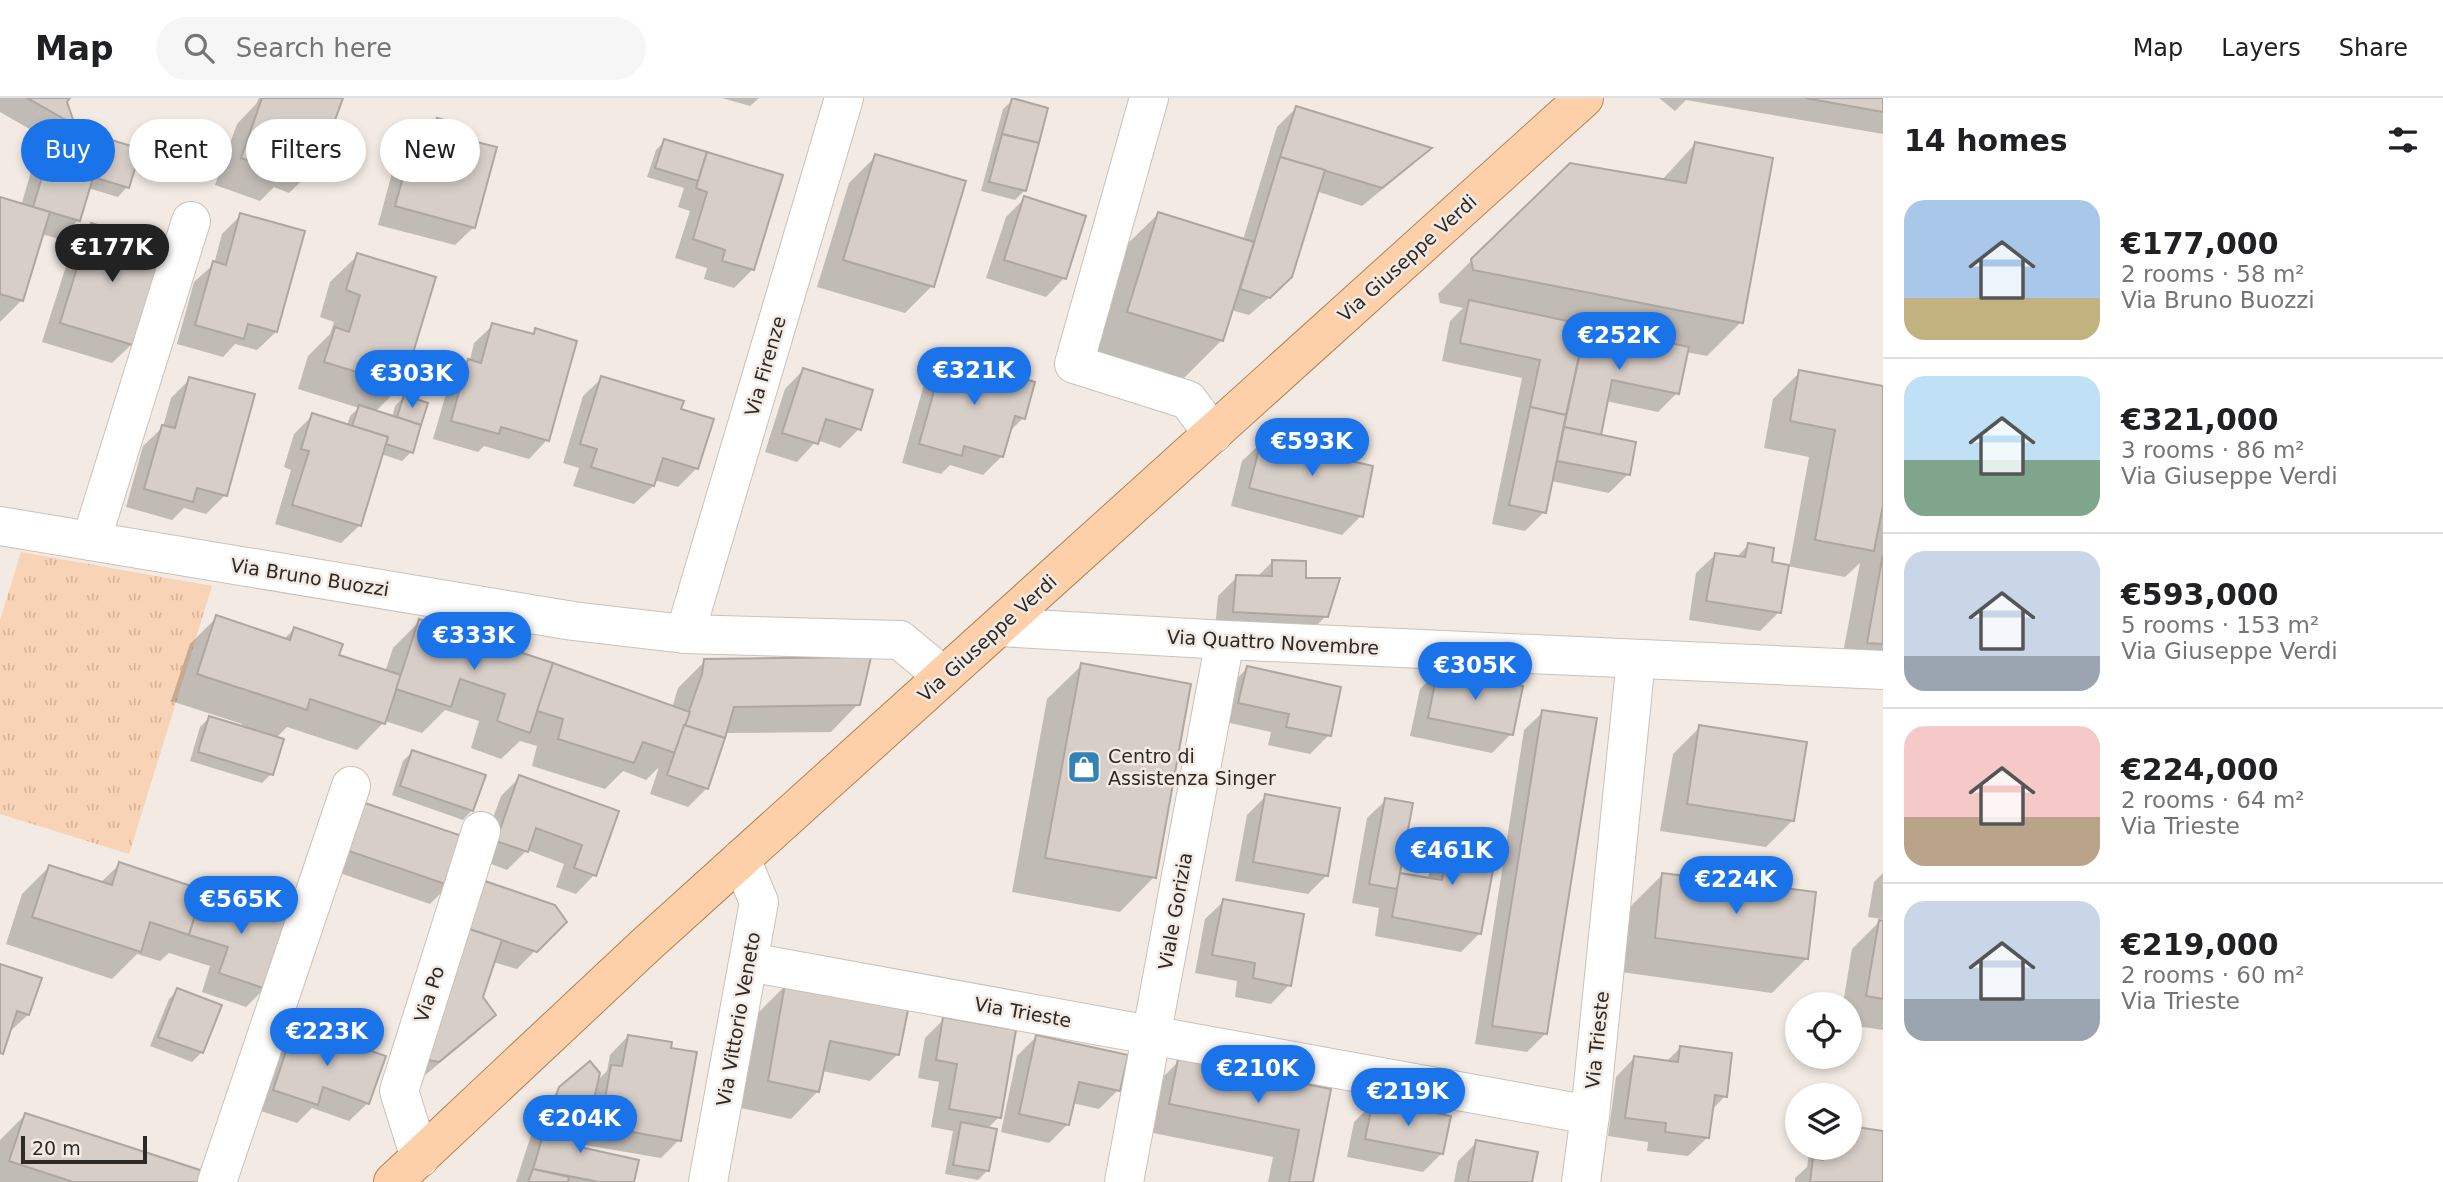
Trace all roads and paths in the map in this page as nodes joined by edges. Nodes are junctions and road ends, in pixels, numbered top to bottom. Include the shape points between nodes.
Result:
1 (844, 98) edge
2 (1149, 98) edge
3 (1584, 98) edge
4 (191, 221) dead end
5 (1213, 434) junction
6 (0, 526) edge
7 (91, 541) junction
8 (999, 626) junction
9 (685, 634) junction
10 (1225, 640) junction
11 (1636, 659) junction
12 (1883, 670) edge
13 (943, 676) junction
14 (351, 786) dead end
15 (481, 831) dead end
16 (741, 859) junction
17 (749, 962) junction
18 (1152, 1035) junction
19 (1590, 1115) junction
20 (407, 1170) edge
21 (217, 1182) edge
22 (708, 1182) edge
23 (1124, 1182) edge
24 (1581, 1182) edge

1 - 9 street, Via Firenze
2 - 5 street via 1074,364 1188,400
3 - 5 main road, Via Giuseppe Verdi
4 - 7 street
5 - 8 main road, Via Giuseppe Verdi
6 - 7 street, Via Bruno Buozzi
7 - 9 street, Via Bruno Buozzi via 573,621
8 - 10 street, Via Quattro Novembre
8 - 13 main road, Via Giuseppe Verdi
9 - 13 street, Via Bruno Buozzi via 900,640
10 - 11 street, Via Quattro Novembre
10 - 18 street, Viale Gorizia
11 - 12 street, Via Quattro Novembre
11 - 19 street, Via Trieste
13 - 16 main road, Via Giuseppe Verdi
14 - 21 street
15 - 20 street, Via Po via 399,1091
16 - 17 street, Via Vittorio Veneto via 759,902
16 - 20 main road, Via Giuseppe Verdi
17 - 18 street, Via Trieste
17 - 22 street, Via Vittorio Veneto
18 - 19 street, Via Trieste
18 - 23 street, Viale Gorizia
19 - 24 street

